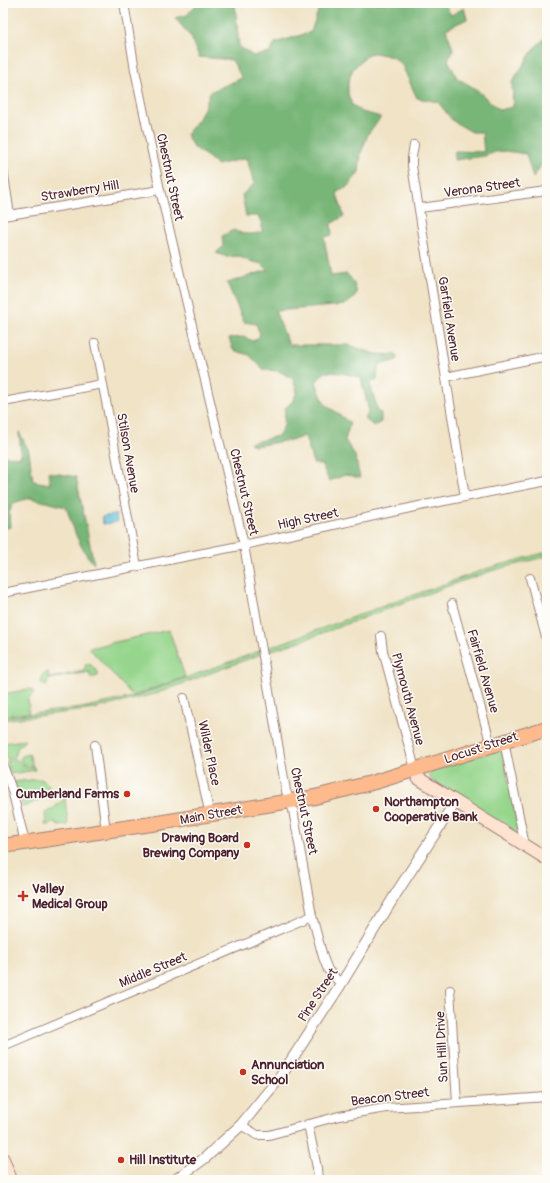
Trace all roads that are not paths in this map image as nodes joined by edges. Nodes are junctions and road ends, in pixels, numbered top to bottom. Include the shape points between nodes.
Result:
1 (124, 3) edge
2 (414, 145) dead end
3 (3, 169) edge
4 (160, 190) junction
5 (547, 191) edge
6 (420, 208) junction
7 (7, 215) edge
8 (95, 343) dead end
9 (547, 356) edge
10 (446, 377) junction
11 (103, 384) junction
12 (3, 402) edge
13 (547, 481) edge
14 (465, 497) junction
15 (244, 545) junction
16 (137, 566) junction
17 (530, 578) dead end
18 (3, 593) edge
19 (452, 604) dead end
20 (381, 636) dead end
21 (547, 641) edge
22 (184, 698) dead end
23 (547, 728) edge
24 (498, 743) junction
25 (95, 745) dead end
26 (3, 765) edge
27 (415, 769) junction
28 (290, 801) junction
29 (456, 801) junction
30 (210, 815) junction
31 (106, 831) junction
32 (25, 842) junction
33 (3, 846) edge
34 (525, 846) junction
35 (547, 859) edge
36 (312, 916) junction
37 (341, 984) junction
38 (450, 990) dead end
39 (3, 1046) edge
40 (547, 1096) edge
41 (457, 1102) junction
42 (308, 1124) junction
43 (241, 1125) junction
44 (3, 1159) edge
45 (11, 1180) edge
46 (174, 1180) edge
47 (318, 1180) edge

1 - 4 street, Chestnut Street
2 - 6 street, Garfield Avenue via 412,166
3 - 7 street
4 - 7 street, Strawberry Hill
4 - 15 street, Chestnut Street
5 - 6 street, Verona Street
6 - 10 street, Garfield Avenue
8 - 11 street, Stilson Avenue
9 - 10 street
10 - 14 street, Garfield Avenue
11 - 12 street
11 - 16 street, Stilson Avenue
13 - 14 street, High Street
14 - 15 street, High Street
15 - 16 street, High Street
15 - 28 street, Chestnut Street via 281,765
16 - 18 street, High Street
17 - 21 street
19 - 24 street, Fairfield Avenue
20 - 27 street, Plymouth Avenue
22 - 30 street, Wilder Place
23 - 24 highway, Locust Street
24 - 27 highway, Locust Street
24 - 34 street, Fairfield Avenue
25 - 31 street
26 - 32 street
27 - 28 highway, Main Street via 349,789
27 - 29 main road via 418,778
28 - 30 highway, Main Street
28 - 36 street, Chestnut Street
29 - 34 main road
29 - 37 street, Pine Street
30 - 31 highway, Main Street
31 - 32 highway, Main Street
32 - 33 highway, Main Street
34 - 35 main road
36 - 37 street, Chestnut Street via 325,966
36 - 39 street, Middle Street
37 - 43 street, Pine Street via 281,1076
38 - 41 street, Sun Hill Drive
40 - 41 street, Beacon Street
41 - 42 street, Beacon Street via 386,1108
42 - 43 street, Beacon Street via 269,1135 257,1135
42 - 47 street
43 - 46 street, Pine Street via 204,1158
44 - 45 main road

